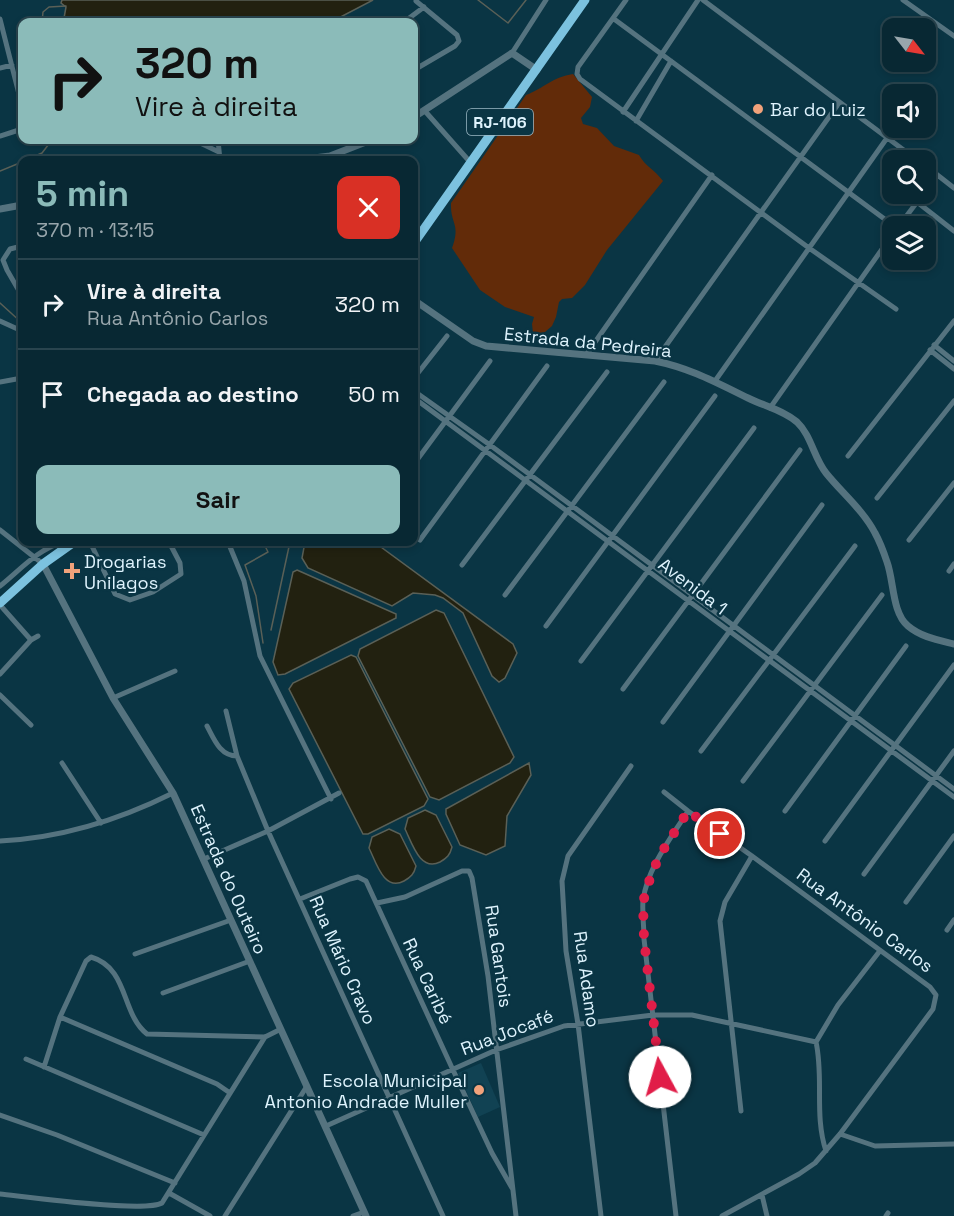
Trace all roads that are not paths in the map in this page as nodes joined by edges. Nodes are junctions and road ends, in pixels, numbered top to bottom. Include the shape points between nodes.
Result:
1 (546, 0) edge
2 (585, 0) edge
3 (626, 0) edge
4 (700, 0) edge
5 (903, 0) edge
6 (416, 1) edge
7 (424, 7) junction
8 (409, 18) edge
9 (0, 19) edge
10 (614, 19) junction
11 (954, 36) edge
12 (512, 52) junction
13 (661, 53) junction
14 (671, 61) junction
15 (12, 65) junction
16 (0, 68) edge
17 (418, 68) edge
18 (537, 70) junction
19 (18, 90) edge
20 (839, 103) junction
21 (424, 110) junction
22 (623, 112) junction
23 (418, 114) edge
24 (636, 121) junction
25 (18, 130) edge
26 (882, 134) edge
27 (0, 136) edge
28 (887, 138) joint
29 (203, 144) edge
30 (218, 144) edge
31 (361, 144) edge
32 (903, 150) edge
33 (219, 152) junction
34 (220, 156) edge
35 (330, 156) edge
36 (801, 157) junction
37 (470, 162) junction
38 (937, 175) edge
39 (712, 176) junction
40 (954, 188) edge
41 (849, 192) junction
42 (920, 204) edge
43 (18, 206) edge
44 (0, 209) edge
45 (763, 212) junction
46 (882, 217) edge
47 (954, 231) edge
48 (418, 237) edge
49 (18, 247) edge
50 (809, 248) junction
51 (882, 249) edge
52 (858, 282) junction
53 (18, 289) edge
54 (418, 303) edge
55 (896, 309) dead end
56 (954, 321) edge
57 (2, 322) edge
58 (18, 330) edge
59 (447, 336) dead end
60 (932, 348) junction
61 (586, 355) junction
62 (490, 361) dead end
63 (655, 361) junction
64 (954, 361) edge
65 (548, 366) dead end
66 (954, 369) edge
67 (608, 372) dead end
68 (418, 373) edge
69 (18, 379) edge
70 (715, 381) junction
71 (0, 382) edge
72 (663, 382) dead end
73 (418, 394) edge
74 (715, 396) dead end
75 (418, 401) edge
76 (954, 401) edge
77 (770, 408) junction
78 (446, 419) junction
79 (754, 428) dead end
80 (488, 448) junction
81 (800, 450) dead end
82 (848, 456) dead end
83 (418, 458) edge
84 (528, 478) junction
85 (954, 483) edge
86 (877, 498) dead end
87 (822, 505) dead end
88 (569, 508) junction
89 (0, 530) edge
90 (610, 538) junction
91 (420, 540) dead end
92 (909, 540) dead end
93 (18, 544) edge
94 (21, 546) edge
95 (52, 546) edge
96 (68, 546) edge
97 (93, 546) edge
98 (171, 546) edge
99 (230, 546) edge
100 (855, 546) dead end
101 (34, 556) junction
102 (43, 564) junction
103 (954, 564) edge
104 (462, 565) dead end
105 (650, 568) junction
106 (949, 571) dead end
107 (0, 586) edge
108 (693, 595) junction
109 (505, 596) dead end
110 (882, 596) dead end
111 (688, 602) junction
112 (0, 604) edge
113 (733, 625) junction
114 (546, 626) dead end
115 (729, 631) junction
116 (38, 636) dead end
117 (31, 640) junction
118 (954, 644) edge
119 (906, 646) dead end
120 (774, 655) junction
121 (581, 661) dead end
122 (769, 662) junction
123 (954, 665) edge
124 (175, 671) dead end
125 (0, 674) edge
126 (814, 685) junction
127 (623, 689) dead end
128 (810, 692) junction
129 (0, 695) edge
130 (113, 698) junction
131 (226, 711) dead end
132 (855, 716) junction
133 (851, 721) junction
134 (663, 722) dead end
135 (32, 725) dead end
136 (207, 726) dead end
137 (896, 745) junction
138 (701, 751) dead end
139 (891, 751) junction
140 (954, 752) edge
141 (237, 756) junction
142 (62, 763) dead end
143 (630, 766) dead end
144 (937, 776) junction
145 (743, 780) dead end
146 (932, 781) junction
147 (954, 789) edge
148 (664, 792) dead end
149 (173, 793) junction
150 (339, 793) dead end
151 (954, 797) edge
152 (331, 799) junction
153 (688, 811) junction
154 (785, 811) dead end
155 (101, 823) junction
156 (268, 831) junction
157 (954, 836) edge
158 (0, 841) edge
159 (825, 841) dead end
160 (752, 856) junction
161 (204, 860) junction
162 (864, 874) dead end
163 (300, 899) junction
164 (906, 902) dead end
165 (376, 903) junction
166 (231, 920) junction
167 (954, 920) edge
168 (947, 930) dead end
169 (879, 952) junction
170 (135, 954) dead end
171 (250, 961) junction
172 (163, 993) dead end
173 (653, 1015) junction
174 (60, 1017) junction
175 (730, 1023) junction
176 (578, 1024) junction
177 (280, 1029) junction
178 (265, 1037) junction
179 (816, 1042) junction
180 (496, 1050) junction
181 (26, 1059) dead end
182 (44, 1067) junction
183 (453, 1070) junction
184 (307, 1086) junction
185 (230, 1093) junction
186 (388, 1097) junction
187 (741, 1111) dead end
188 (0, 1114) edge
189 (326, 1126) junction
190 (840, 1134) junction
191 (204, 1135) junction
192 (954, 1143) edge
193 (826, 1151) junction
194 (175, 1183) junction
195 (513, 1190) junction
196 (169, 1193) junction
197 (0, 1194) edge
198 (762, 1195) junction
199 (365, 1214) edge
200 (210, 1216) edge
201 (225, 1216) edge
202 (353, 1216) edge
203 (443, 1216) edge
204 (516, 1216) edge
205 (601, 1216) edge
206 (676, 1216) edge
207 (722, 1216) edge
208 (767, 1216) edge

1 - 12 street
2 - 18 highway, RJ-106
3 - 10 street
4 - 13 street
4 - 20 street
5 - 11 street
6 - 7 street
7 - 8 street
7 - 17 street via 459,40
9 - 15 street
10 - 13 street
10 - 22 street via 577,74
12 - 18 street
12 - 21 street
13 - 14 street
13 - 22 street
14 - 24 street
14 - 36 street
15 - 16 street
15 - 19 street
18 - 37 highway, RJ-106
20 - 26 street
20 - 36 street
21 - 23 street
21 - 37 street
22 - 24 street
24 - 39 street
25 - 27 street
28 - 32 street
28 - 41 street
29 - 33 street
30 - 33 street
31 - 35 street
33 - 34 street
36 - 41 street
36 - 45 street
37 - 48 highway, RJ-106
38 - 40 street
39 - 45 street
39 - 61 street
41 - 46 street
41 - 50 street
42 - 47 street
43 - 44 street
45 - 50 street
45 - 63 street
49 - 53 street via 10,249 3,260
50 - 52 street
50 - 70 street
51 - 52 street
52 - 55 street
52 - 77 street
54 - 61 street, Estrada da Pedreira via 486,346
56 - 60 street
57 - 58 street
59 - 68 street
60 - 64 street
60 - 66 street
60 - 82 street
61 - 63 street, Estrada da Pedreira
62 - 78 street
63 - 70 street, Estrada da Pedreira
65 - 80 street
67 - 84 street
69 - 71 street
70 - 77 street, Estrada da Pedreira
72 - 88 street
73 - 78 street, Avenida 1
74 - 90 street
75 - 78 street, Avenida 1
76 - 86 street
77 - 118 street, Estrada da Pedreira via 787,415 804,430 826,473 875,533 888,563 903,622 929,637
78 - 80 street, Avenida 1
78 - 83 street
79 - 105 street
80 - 84 street, Avenida 1
80 - 91 street
81 - 108 street
84 - 88 street, Avenida 1
84 - 104 street
85 - 92 street
87 - 113 street
88 - 90 street, Avenida 1
88 - 109 street
89 - 93 street
90 - 105 street, Avenida 1
90 - 114 street
94 - 101 street
95 - 101 street
96 - 102 highway
97 - 98 street via 116,594 130,600 153,592 181,574
99 - 152 street via 242,574 260,656
100 - 120 street
101 - 102 street
101 - 107 street
102 - 112 highway
102 - 130 street, Estrada do Outeiro
103 - 106 street
105 - 108 street, Avenida 1
105 - 111 street, Avenida 1
105 - 121 street
108 - 111 street
108 - 113 street, Avenida 1
110 - 126 street
111 - 115 street, Avenida 1
111 - 127 street
112 - 117 street
113 - 115 street
113 - 120 street, Avenida 1
115 - 122 street, Avenida 1
115 - 134 street
116 - 117 street
117 - 125 street
119 - 132 street
120 - 122 street
120 - 126 street, Avenida 1
122 - 128 street, Avenida 1
122 - 138 street
123 - 137 street
124 - 130 street
126 - 128 street
126 - 132 street, Avenida 1
128 - 133 street, Avenida 1
128 - 145 street
129 - 135 street
130 - 149 street, Estrada do Outeiro
131 - 141 street, Rua Mário Cravo
132 - 133 street
132 - 137 street, Avenida 1
133 - 139 street, Avenida 1
133 - 154 street
136 - 141 street via 221,750
137 - 139 street
137 - 144 street, Avenida 1
139 - 146 street, Avenida 1
139 - 159 street
140 - 144 street
141 - 156 street, Rua Mário Cravo
142 - 155 street
143 - 176 street, Rua Adamo via 568,856 562,872 566,951
144 - 146 street
144 - 147 street, Avenida 1
146 - 151 street, Avenida 1
146 - 162 street
148 - 153 street, Rua Antônio Carlos
149 - 155 street
149 - 161 street, Estrada do Outeiro
150 - 152 street
152 - 156 street
153 - 160 street, Rua Antônio Carlos
153 - 173 street via 652,872 643,902
155 - 158 street via 31,839
156 - 161 street
156 - 163 street, Rua Mário Cravo
157 - 164 street
160 - 169 street, Rua Antônio Carlos
160 - 175 street via 724,902 720,921
161 - 166 street, Estrada do Outeiro
163 - 165 street, Rua Caribé via 358,877 366,881
163 - 186 street, Rua Mário Cravo
165 - 180 street, Rua Gantois via 405,897 469,871 482,936
165 - 183 street, Rua Caribé
166 - 170 street
166 - 171 street, Estrada do Outeiro
167 - 168 street
169 - 179 street via 838,1005
169 - 190 street, Rua Antônio Carlos via 930,987 936,1002
171 - 172 street
171 - 177 street, Estrada do Outeiro
173 - 175 street, Rua Jocafé via 692,1015
173 - 176 street, Rua Jocafé
173 - 206 street
174 - 178 street via 80,969 91,957 110,966 139,1026 147,1034
174 - 182 street
174 - 185 street
175 - 179 street, Rua Jocafé
175 - 187 street
176 - 180 street, Rua Jocafé via 554,1028
176 - 205 street, Rua Adamo
177 - 178 street
177 - 184 street, Estrada do Outeiro
178 - 185 street
179 - 193 street via 820,1128
180 - 183 street, Rua Jocafé
180 - 195 street, Rua Gantois
181 - 182 street
182 - 191 street
183 - 186 street, Rua Jocafé
183 - 195 street, Rua Caribé
184 - 189 street, Estrada do Outeiro
184 - 201 street
185 - 191 street
186 - 189 street, Rua Jocafé
186 - 203 street, Rua Mário Cravo
188 - 194 street
189 - 199 street, Estrada do Outeiro
190 - 192 street via 875,1146
190 - 193 street, Rua Antônio Carlos
191 - 194 street
193 - 198 street, Rua Antônio Carlos via 799,1174
194 - 196 street
195 - 204 street, Rua Gantois
196 - 197 street via 162,1203 153,1206
196 - 200 street
198 - 207 street, Rua Antônio Carlos
198 - 208 street
199 - 202 street

